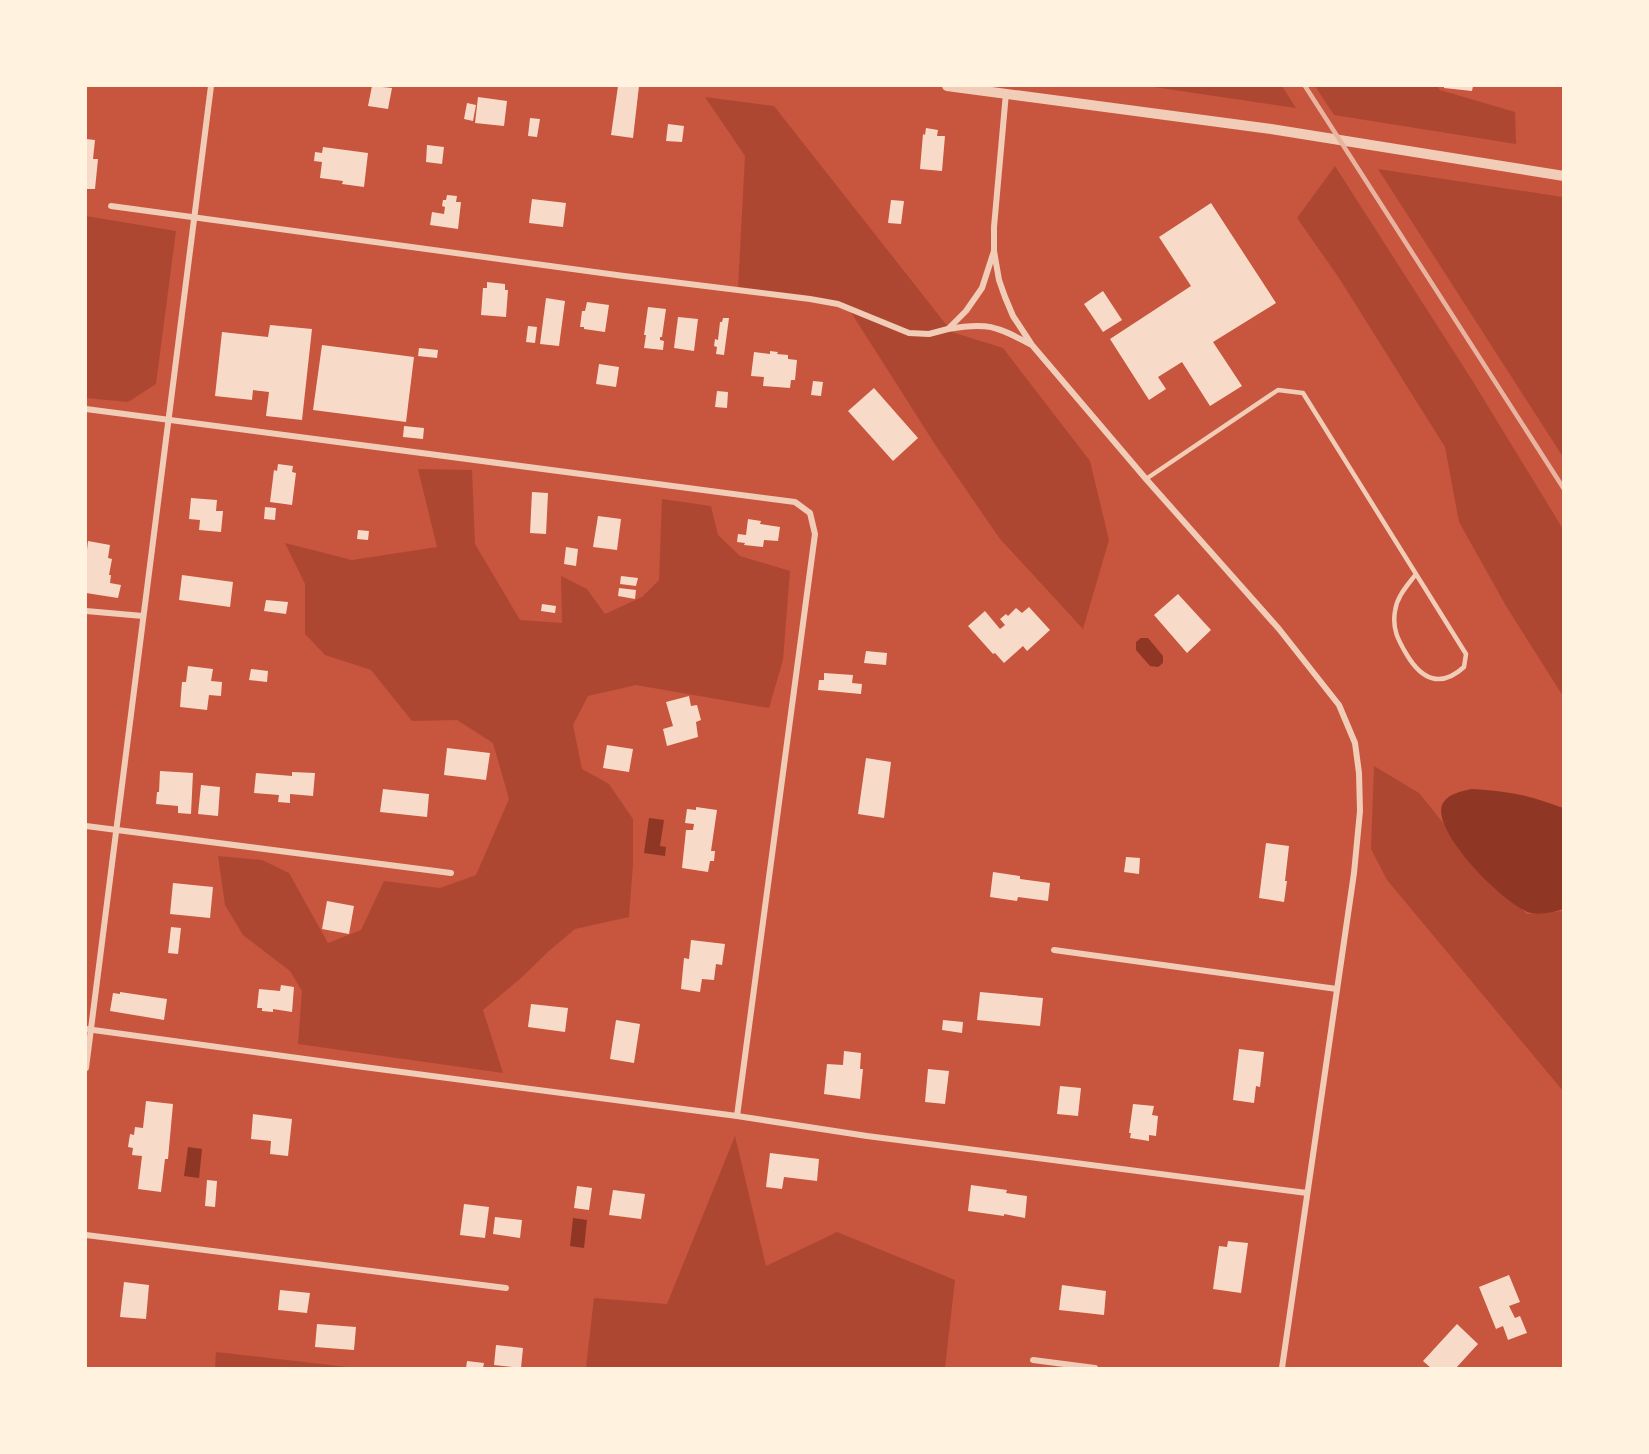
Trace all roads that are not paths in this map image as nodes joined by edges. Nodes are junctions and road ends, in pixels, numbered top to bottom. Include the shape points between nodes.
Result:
1 (211, 86) edge
2 (947, 86) edge
3 (1006, 93) junction
4 (1563, 176) edge
5 (111, 206) dead end
6 (194, 218) junction
7 (994, 251) junction
8 (948, 329) junction
9 (1032, 345) junction
10 (86, 409) edge
11 (168, 419) junction
12 (1146, 479) junction
13 (1416, 574) junction
14 (86, 611) edge
15 (143, 616) junction
16 (86, 826) edge
17 (116, 830) junction
18 (451, 873) dead end
19 (1054, 950) dead end
20 (1337, 989) junction
21 (88, 1030) edge
22 (86, 1068) edge
23 (737, 1116) junction
24 (1307, 1193) junction
25 (86, 1235) edge
26 (506, 1288) dead end
27 (1033, 1360) dead end
28 (1095, 1368) edge
29 (1282, 1368) edge

1 - 6 street
2 - 3 street
3 - 4 street via 1271,129
3 - 7 street
5 - 6 street
6 - 8 street via 810,298 838,304 909,333 929,334
6 - 11 street
7 - 8 street via 982,288
7 - 9 street via 1005,297
8 - 9 street via 990,326
9 - 12 street
10 - 11 street
11 - 15 street
11 - 23 street via 795,502 810,513 815,534
12 - 13 lane via 1278,390 1303,393
12 - 20 street via 1316,675 1339,705 1354,744 1360,811
13 - 13 lane via 1466,654 1464,667 1454,676 1440,680 1425,676 1397,638 1395,610 1399,597
14 - 15 street
15 - 17 street
16 - 17 street
17 - 18 street
17 - 21 street
19 - 20 street
20 - 24 street
21 - 22 street
21 - 23 street
23 - 24 street
24 - 29 street
25 - 26 street
27 - 28 street

